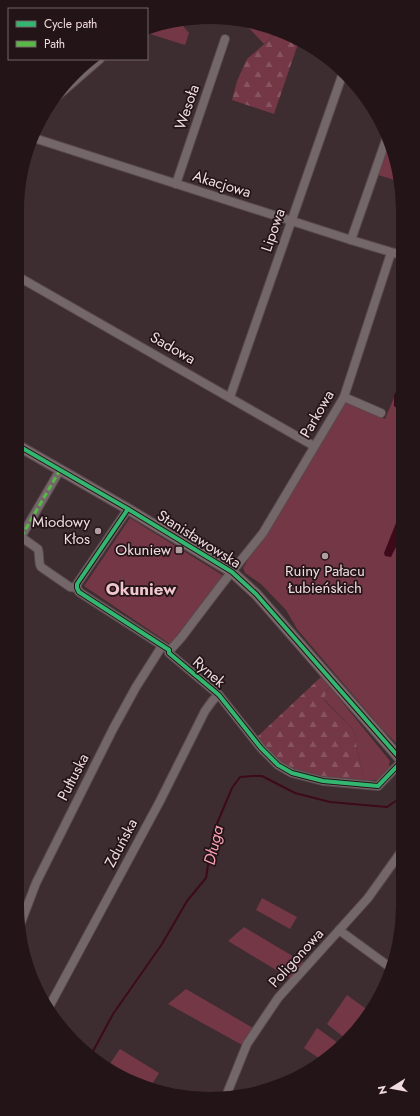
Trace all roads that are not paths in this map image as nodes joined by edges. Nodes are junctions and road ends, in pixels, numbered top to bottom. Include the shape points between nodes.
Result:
1 (225, 39) dead end
2 (91, 66) edge
3 (342, 78) edge
4 (77, 79) edge
5 (38, 139) edge
6 (384, 145) edge
7 (176, 184) junction
8 (291, 220) junction
9 (351, 240) junction
10 (392, 253) junction
11 (396, 254) edge
12 (24, 280) edge
13 (230, 397) junction
14 (344, 397) junction
15 (381, 413) dead end
16 (314, 446) junction
17 (24, 449) edge
18 (60, 470) junction
19 (128, 509) junction
20 (24, 527) edge
21 (24, 539) edge
22 (232, 572) junction
23 (77, 588) junction
24 (166, 648) junction
25 (219, 695) junction
26 (396, 755) edge
27 (396, 768) edge
28 (396, 859) edge
29 (24, 914) edge
30 (339, 930) junction
31 (386, 965) edge
32 (51, 1003) edge
33 (228, 1091) edge

1 - 7 street, Wesoła
2 - 4 street
3 - 8 street, Lipowa
5 - 7 street, Akacjowa
6 - 9 street
7 - 8 street, Akacjowa
8 - 9 street, Akacjowa
8 - 13 street, Lipowa
9 - 10 street, Akacjowa
10 - 11 street, Akacjowa
10 - 14 street, Parkowa
12 - 13 street, Sadowa
13 - 16 street, Sadowa
14 - 15 street
14 - 16 street, Parkowa
16 - 22 street, Parkowa via 263,534
17 - 18 main road, Stanisławowska
18 - 19 main road, Stanisławowska
18 - 20 street
19 - 22 main road, Stanisławowska
19 - 23 street via 77,584
21 - 23 street, Rynek via 38,549 41,567 70,587
22 - 24 street via 181,638 172,648
22 - 26 main road, Stanisławowska via 261,600
23 - 24 street, Rynek via 79,592
24 - 25 street, Rynek
24 - 29 street, Pułtuska via 136,687 113,729 36,883
25 - 27 street, Rynek via 278,766 292,773 323,781 378,786
25 - 32 street, Zduńska via 206,711
28 - 30 street, Poligonowa via 368,898
30 - 31 street
30 - 33 street, Poligonowa via 274,1005 247,1044

